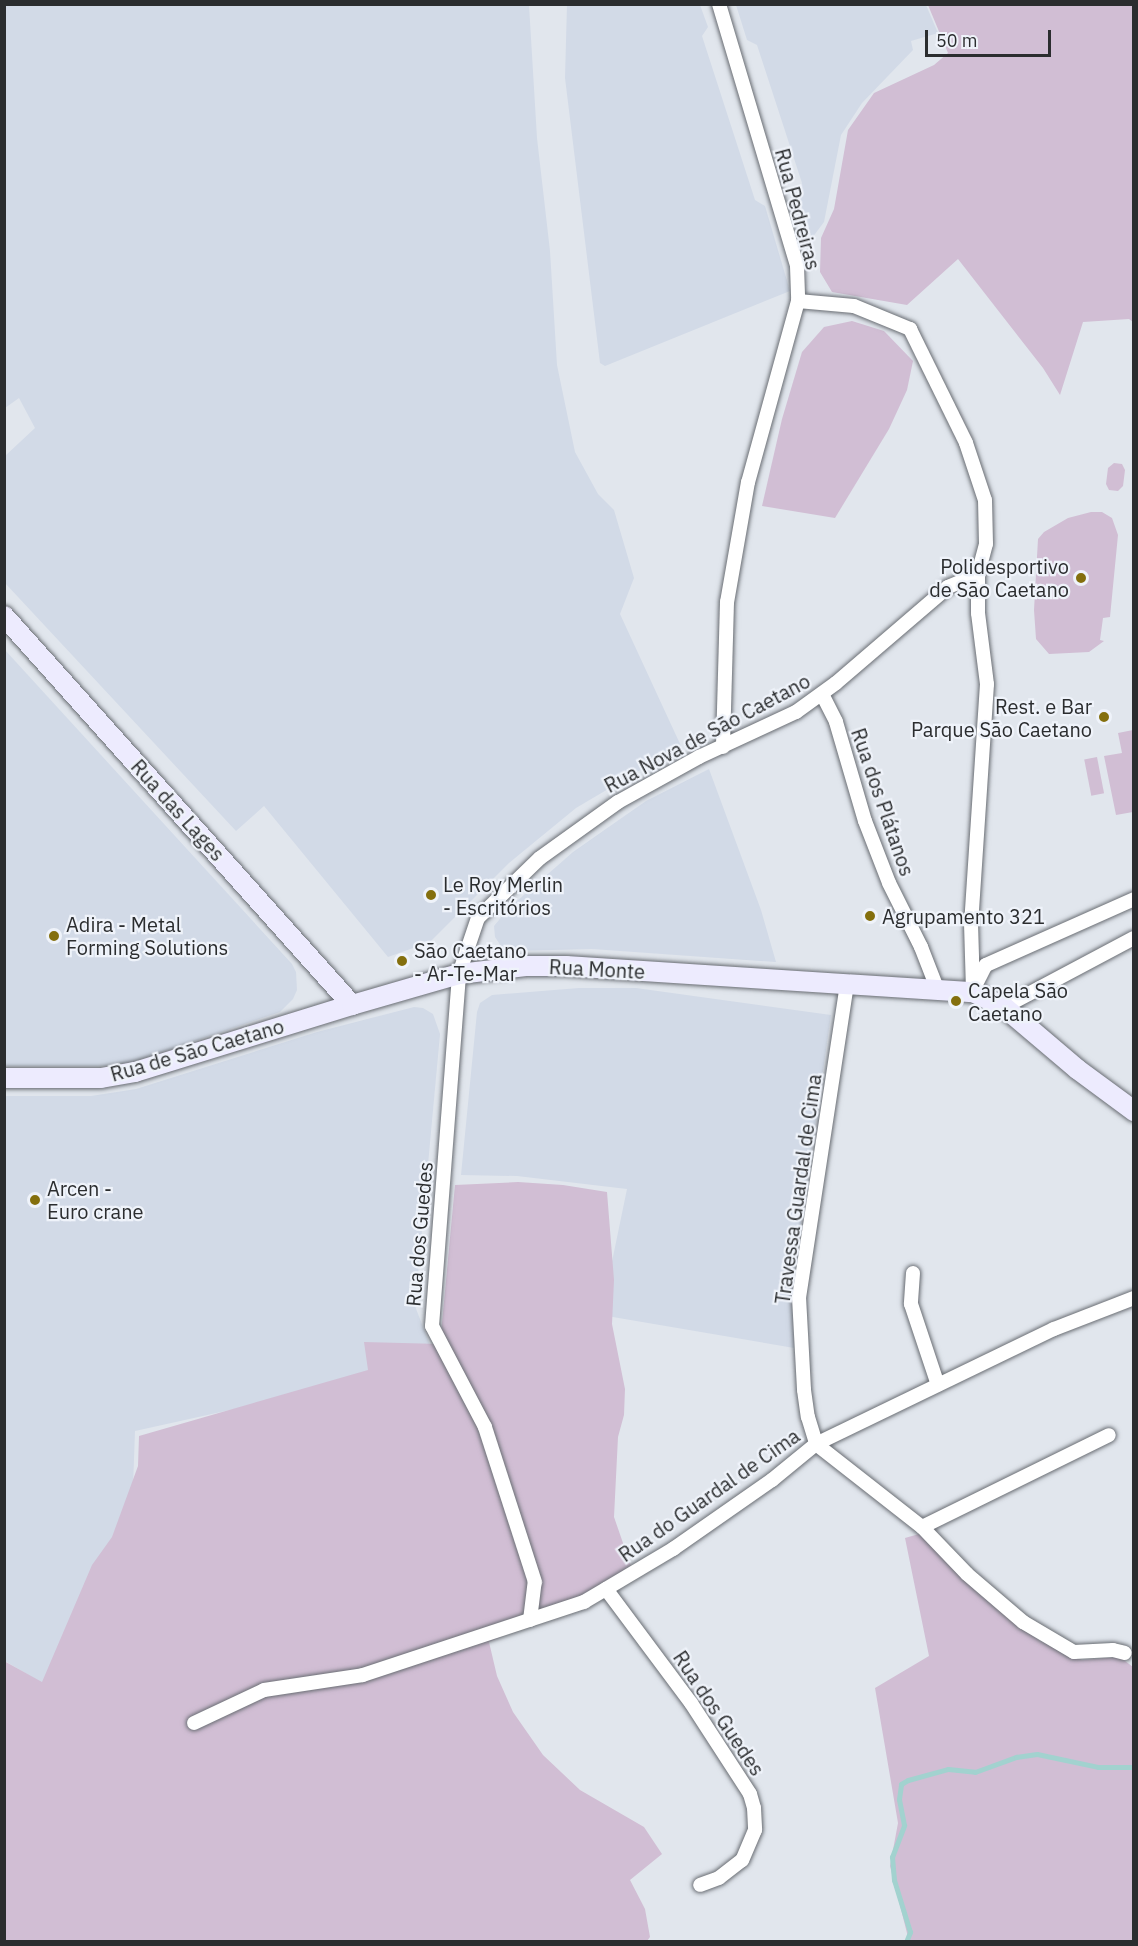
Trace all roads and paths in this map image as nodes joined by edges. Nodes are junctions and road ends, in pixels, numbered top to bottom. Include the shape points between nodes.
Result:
1 (719, 4) edge
2 (798, 301) junction
3 (978, 574) junction
4 (4, 616) edge
5 (822, 694) junction
6 (723, 747) junction
7 (1134, 899) edge
8 (1134, 938) edge
9 (459, 975) junction
10 (847, 984) junction
11 (937, 988) junction
12 (972, 992) junction
13 (352, 1005) junction
14 (1004, 1007) junction
15 (4, 1078) edge
16 (1134, 1111) edge
17 (913, 1274) dead end
18 (1134, 1298) edge
19 (938, 1385) junction
20 (1109, 1435) dead end
21 (816, 1444) junction
22 (922, 1527) junction
23 (606, 1588) junction
24 (530, 1620) junction
25 (1125, 1653) dead end
26 (194, 1723) dead end
27 (700, 1885) dead end

1 - 2 street, Rua Pedreiras via 797,266
2 - 3 street, Rua Pedreiras via 854,306 910,329 966,443 985,500 986,544
2 - 6 street via 748,482 727,602
3 - 5 street, Rua Nova de São Caetano via 948,587
3 - 12 street, Rua Pedreiras via 978,614 987,684 971,923
4 - 13 main road, Rua das Lages
5 - 6 street, Rua Nova de São Caetano via 796,712
5 - 11 street, Rua dos Plátanos via 836,722 877,852
6 - 9 street, Rua Nova de São Caetano via 618,802 540,858 478,918
7 - 12 street via 986,965
8 - 14 street
9 - 10 main road, Rua Monte via 526,966 566,966
9 - 13 main road, Rua Monte
9 - 24 street, Rua dos Guedes via 432,1326 484,1427 535,1582
10 - 11 main road, Rua Monte
10 - 21 street, Travessa Guardal de Cima via 799,1297 804,1390
11 - 12 main road, Rua Monte
12 - 14 main road
13 - 15 main road, Rua de São Caetano via 135,1072 100,1078
14 - 16 main road via 1077,1070
17 - 19 street via 911,1304
18 - 19 street, Rua do Guardal de Cima via 1054,1329
19 - 21 street, Rua do Guardal de Cima
20 - 22 street
21 - 22 street
21 - 23 street, Rua do Guardal de Cima via 673,1549
22 - 25 street via 967,1574 1023,1622 1074,1652
23 - 24 street, Rua do Guardal de Cima via 584,1602
23 - 27 street, Rua dos Guedes via 691,1703 750,1794 755,1830 742,1860 719,1878
24 - 26 street, Rua do Guardal de Cima via 363,1675 264,1690

